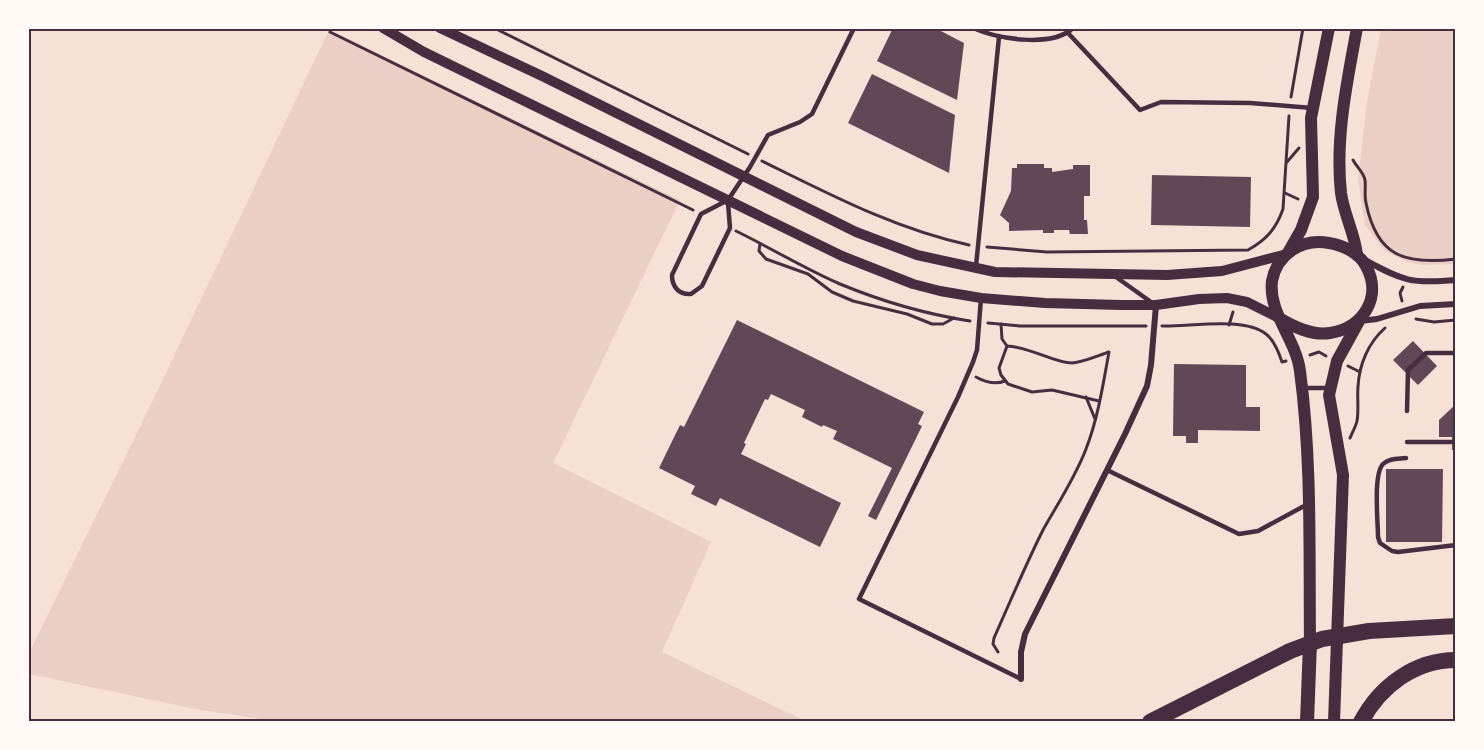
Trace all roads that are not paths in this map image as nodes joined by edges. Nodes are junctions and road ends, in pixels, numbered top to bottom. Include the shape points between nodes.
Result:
1 (383, 28) edge
2 (440, 28) edge
3 (854, 28) edge
4 (974, 28) edge
5 (1073, 28) edge
6 (1329, 28) edge
7 (1358, 28) edge
8 (1068, 33) junction
9 (999, 37) junction
10 (1312, 108) junction
11 (743, 177) junction
12 (728, 200) junction
13 (1287, 254) junction
14 (1357, 255) junction
15 (975, 269) junction
16 (1112, 274) junction
17 (1455, 280) edge
18 (981, 298) junction
19 (1455, 304) edge
20 (1156, 305) junction
21 (1279, 318) junction
22 (1359, 321) junction
23 (1455, 353) edge
24 (1302, 388) junction
25 (1330, 388) junction
26 (1407, 411) dead end
27 (1407, 442) dead end
28 (1455, 442) edge
29 (1406, 458) dead end
30 (1107, 470) junction
31 (1309, 504) junction
32 (1455, 545) edge
33 (1455, 626) edge
34 (1338, 636) junction
35 (1310, 643) junction
36 (1455, 660) edge
37 (1021, 679) joint
38 (1150, 722) edge
39 (1307, 722) edge
40 (1334, 722) edge
41 (1361, 722) edge

1 - 12 street via 424,52
2 - 11 street
3 - 11 lane via 812,114 770,133
4 - 9 lane
5 - 8 lane
6 - 10 main road
7 - 14 main road via 1342,123 1340,173 1343,207
8 - 9 lane via 1035,40
8 - 10 lane via 1140,110 1161,102
9 - 15 lane
10 - 13 main road via 1313,197
11 - 12 lane
11 - 15 street via 880,243
12 - 12 lane via 730,228 702,286 691,294 681,293 674,286 672,275 701,214
12 - 18 street via 887,275
13 - 14 main road via 1303,244 1322,242
13 - 16 street via 1222,271
13 - 21 main road via 1275,269 1272,282
14 - 17 street via 1405,280
14 - 22 main road via 1366,266 1372,289
15 - 16 street
16 - 20 lane
18 - 20 street
18 - 37 lane via 976,350 968,374 859,599
19 - 22 street via 1420,306 1377,320
20 - 21 street via 1227,298
20 - 30 street via 1150,375
21 - 22 main road via 1300,329 1320,333 1339,331
21 - 24 main road via 1298,357
22 - 25 main road via 1337,362
23 - 26 lane via 1426,353 1408,370
24 - 25 lane
24 - 31 main road
25 - 34 main road via 1343,475
27 - 28 lane
29 - 32 lane via 1386,462 1379,470 1380,543 1398,552
30 - 31 lane via 1239,534 1258,531
30 - 37 street via 1025,634
31 - 35 main road
33 - 34 highway
34 - 35 highway
34 - 40 main road
35 - 38 highway
35 - 39 main road
36 - 41 highway via 1425,664 1401,676 1374,702

